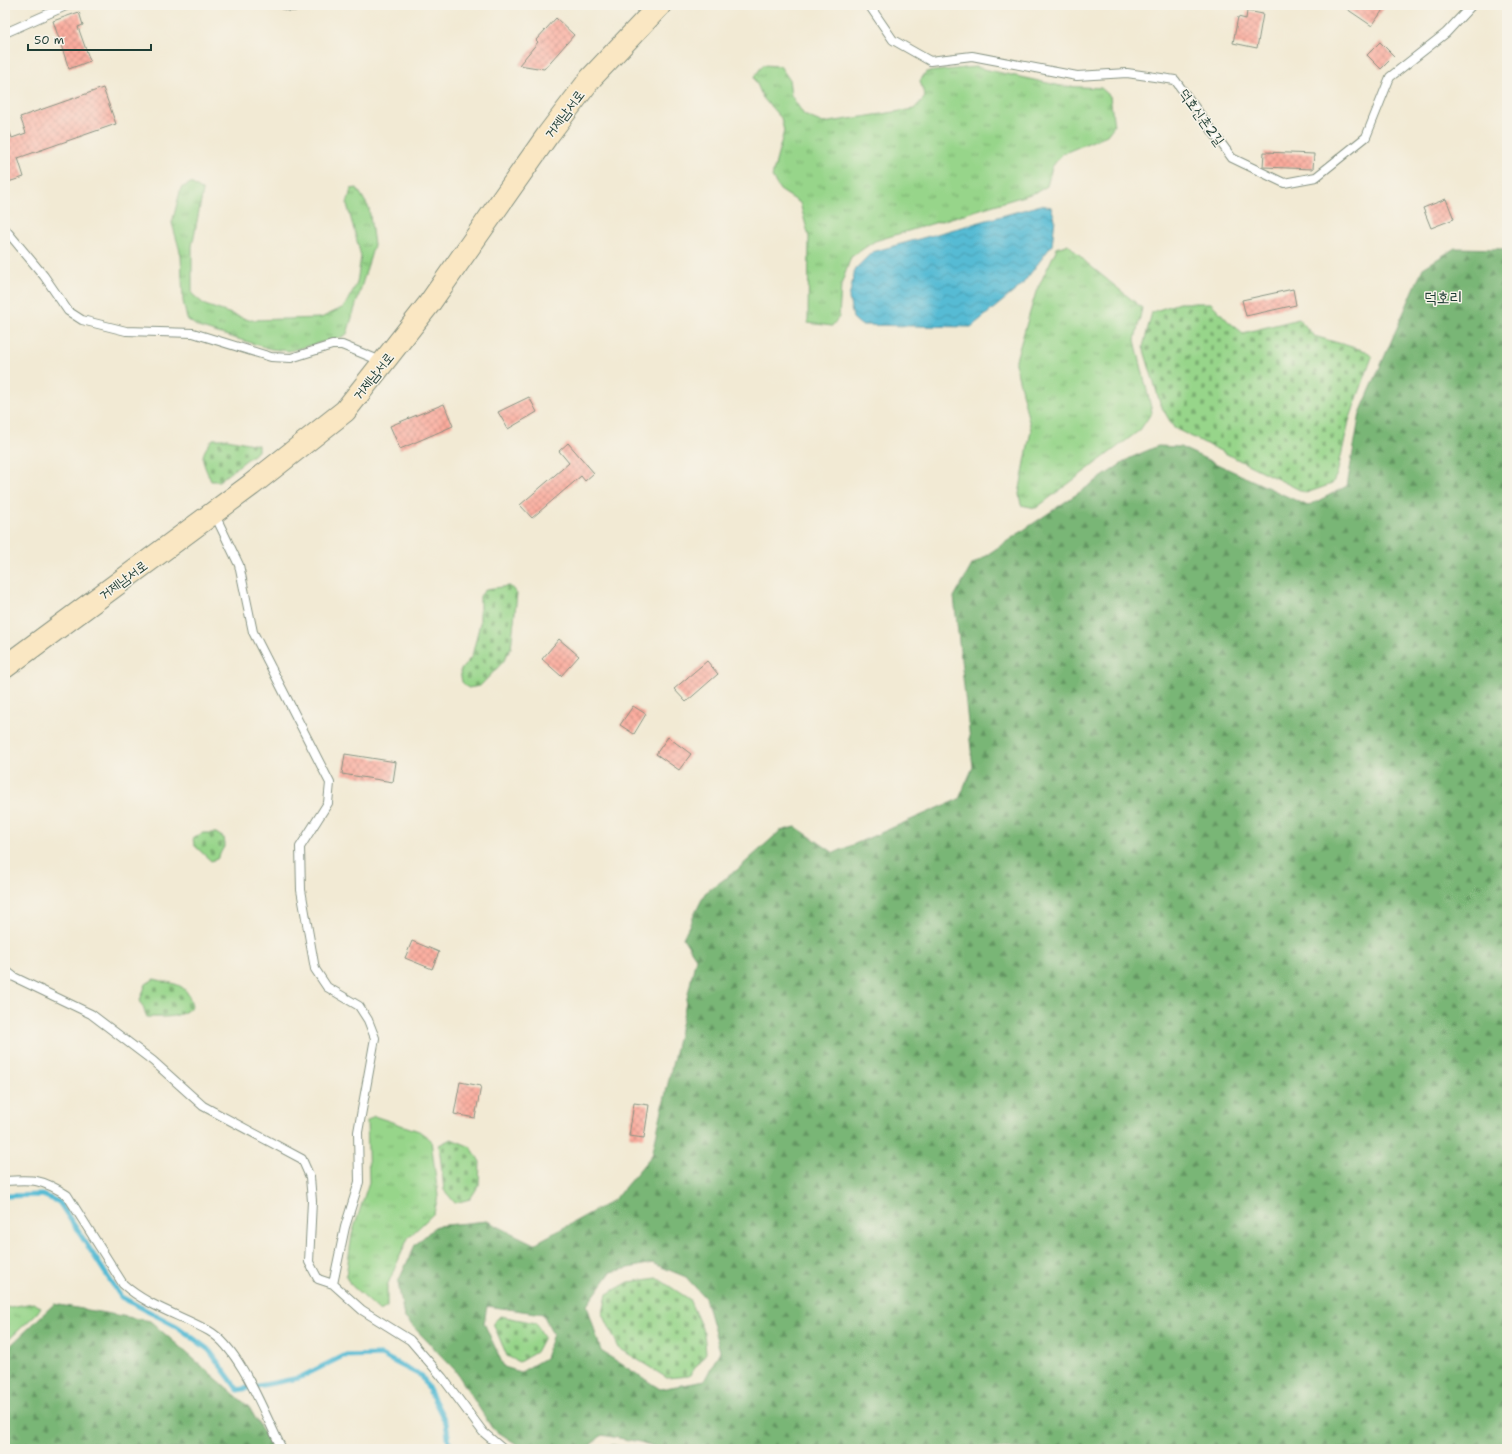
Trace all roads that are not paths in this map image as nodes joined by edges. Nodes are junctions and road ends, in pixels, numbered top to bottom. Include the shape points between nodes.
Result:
1 (68, 5) edge
2 (284, 5) edge
3 (312, 5) edge
4 (660, 5) edge
5 (869, 5) edge
6 (1472, 5) edge
7 (5, 33) edge
8 (5, 230) edge
9 (384, 363) junction
10 (214, 513) junction
11 (5, 667) edge
12 (5, 970) edge
13 (5, 1181) edge
14 (333, 1284) junction
15 (282, 1449) edge
16 (503, 1449) edge

1 - 7 lane
2 - 3 lane
4 - 9 main road, 거제남서로 via 591,78
5 - 6 lane, 덕호신촌2길 via 893,40 930,61 972,56 1077,76 1127,73 1175,80 1232,158 1284,183 1316,177 1366,137 1390,77 1446,33
8 - 9 lane via 44,276 68,311 82,320 126,331 193,333 271,357 291,358 332,345 342,345
9 - 10 main road, 거제남서로 via 345,410
10 - 11 main road, 거제남서로
10 - 14 lane via 239,565 253,632 330,783 328,803 300,847 301,890 315,969 327,987 359,1006 375,1038 358,1132 359,1182 345,1227
12 - 14 lane via 14,977 91,1014 153,1061 203,1106 302,1159 310,1177 312,1201 308,1262 318,1279
13 - 15 lane via 33,1179 52,1185 67,1194 123,1284 136,1296 210,1331 231,1350
14 - 16 lane via 362,1310 410,1340 442,1377 483,1432

